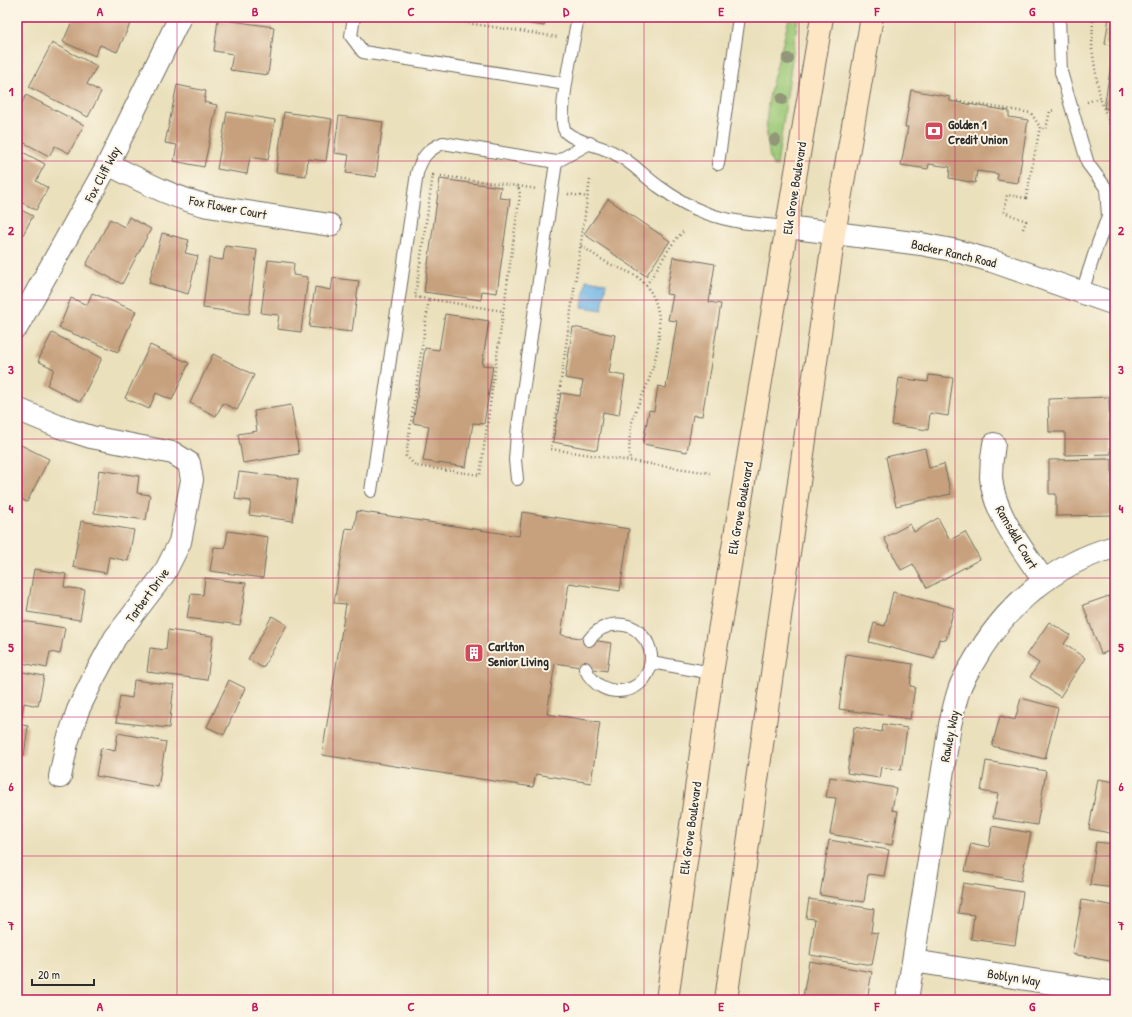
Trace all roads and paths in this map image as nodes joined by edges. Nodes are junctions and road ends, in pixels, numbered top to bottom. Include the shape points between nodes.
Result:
1 (180, 17) edge
2 (354, 17) edge
3 (429, 17) edge
4 (578, 17) edge
5 (739, 17) edge
6 (822, 17) edge
7 (872, 17) edge
8 (1059, 17) edge
9 (1093, 17) edge
10 (560, 30) dead end
11 (566, 84) junction
12 (1100, 98) junction
13 (957, 101) dead end
14 (1071, 106) junction
15 (1040, 128) junction
16 (1115, 139) edge
17 (590, 143) junction
18 (556, 162) junction
19 (108, 164) junction
20 (718, 164) dead end
21 (590, 180) dead end
22 (1110, 188) edge
23 (330, 225) dead end
24 (787, 227) junction
25 (1023, 229) dead end
26 (683, 232) dead end
27 (834, 234) junction
28 (581, 246) junction
29 (646, 285) junction
30 (1082, 292) junction
31 (429, 299) junction
32 (1115, 304) edge
33 (503, 311) junction
34 (17, 327) edge
35 (17, 409) edge
36 (994, 444) dead end
37 (630, 461) junction
38 (710, 473) dead end
39 (517, 479) dead end
40 (371, 491) dead end
41 (1115, 547) edge
42 (1044, 581) junction
43 (589, 640) dead end
44 (651, 662) junction
45 (585, 668) dead end
46 (712, 673) junction
47 (60, 777) dead end
48 (913, 961) junction
49 (1115, 993) edge
50 (667, 1000) edge
51 (726, 1000) edge
52 (907, 1000) edge

1 - 19 street, Fox Cliff Way
2 - 11 lane via 351,36 363,52
3 - 10 path via 559,37
4 - 11 lane
5 - 20 lane
6 - 24 main road, Elk Grove Boulevard
7 - 27 main road
8 - 14 lane via 1061,72
9 - 12 path via 1092,49
11 - 17 lane via 562,121 564,130 571,137
12 - 14 path
12 - 16 path
13 - 15 path via 1031,113
14 - 15 path via 1050,111 1046,129
14 - 22 lane via 1088,164
15 - 25 path via 1026,198 1007,195 1004,212 1026,220
17 - 18 lane
17 - 24 lane via 631,163 656,185 682,202 706,213 733,220
18 - 39 lane via 518,434 515,460
18 - 40 lane via 443,143 422,158 416,181
19 - 23 street, Fox Flower Court via 188,201
19 - 34 street, Fox Cliff Way
21 - 28 path
22 - 30 lane via 1108,216
24 - 27 street, Backer Ranch Road
24 - 46 main road, Elk Grove Boulevard
26 - 29 path via 673,242
27 - 30 street, Backer Ranch Road via 921,244 957,251
27 - 51 main road
28 - 29 path via 612,266 629,272
28 - 37 path via 551,449
29 - 37 path via 657,304 659,335 651,374 630,427
30 - 32 street, Backer Ranch Road
31 - 33 path
31 - 33 path via 414,297 433,175 518,186 520,194
31 - 33 path via 406,456 416,466 480,475
35 - 47 street, Tarbert Drive via 92,437 173,453 189,463 192,480 180,542 164,574 116,638 94,677 78,710
36 - 42 street, Ramsdell Court via 991,478 1000,511
37 - 38 path
41 - 42 street, Rawley Way via 1076,561
42 - 48 street, Rawley Way via 1001,621 983,644 959,689 950,725
43 - 44 lane via 605,626 627,625 646,639
44 - 45 lane via 642,681 624,691 613,692 594,682
44 - 46 lane
46 - 50 main road, Elk Grove Boulevard
48 - 49 street, Boblyn Way
48 - 52 street, Rawley Way

